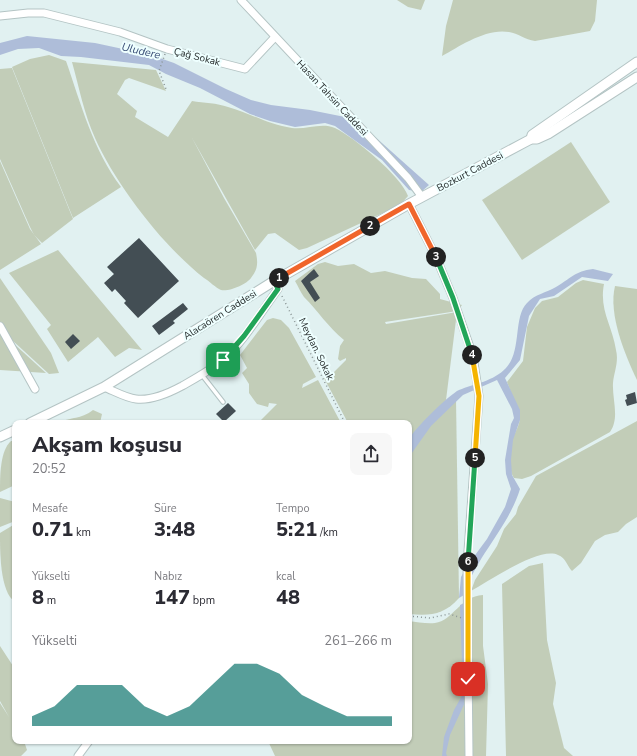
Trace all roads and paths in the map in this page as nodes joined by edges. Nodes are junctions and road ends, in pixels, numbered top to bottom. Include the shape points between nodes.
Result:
1 (241, 0) edge
2 (0, 16) edge
3 (275, 37) junction
4 (163, 57) dead end
5 (637, 62) edge
6 (637, 77) edge
7 (166, 89) dead end
8 (531, 139) junction
9 (422, 197) junction
10 (409, 204) junction
11 (278, 289) joint
12 (0, 326) edge
13 (202, 375) junction
14 (104, 387) junction
15 (35, 389) dead end
16 (223, 402) dead end
17 (36, 420) edge
18 (344, 420) edge
19 (12, 431) edge
20 (0, 437) edge
21 (412, 616) edge
22 (467, 621) junction
23 (87, 744) edge
24 (78, 756) edge
25 (469, 756) edge

1 - 3 street, Hasan Tahsin Caddesi
2 - 3 street, Çağ Sokak via 28,12 44,13 120,32 167,49 245,69
3 - 9 street, Hasan Tahsin Caddesi via 408,178
4 - 7 path via 159,71
5 - 8 street, Bozkurt Caddesi via 551,121 532,135
6 - 8 street, Bozkurt Caddesi via 561,127 537,139
8 - 9 street, Bozkurt Caddesi
9 - 10 street, Bozkurt Caddesi
10 - 14 street, Alacaören Caddesi via 255,292
10 - 22 street via 453,298 473,356 479,396 467,565
11 - 13 street via 234,349
11 - 18 path, Meydan. Sokak
12 - 15 street
13 - 14 street via 160,396 143,400
13 - 16 lane
14 - 17 street, Alacaören Caddesi
19 - 20 street
21 - 22 path via 430,618 449,614
22 - 25 street
23 - 24 street

